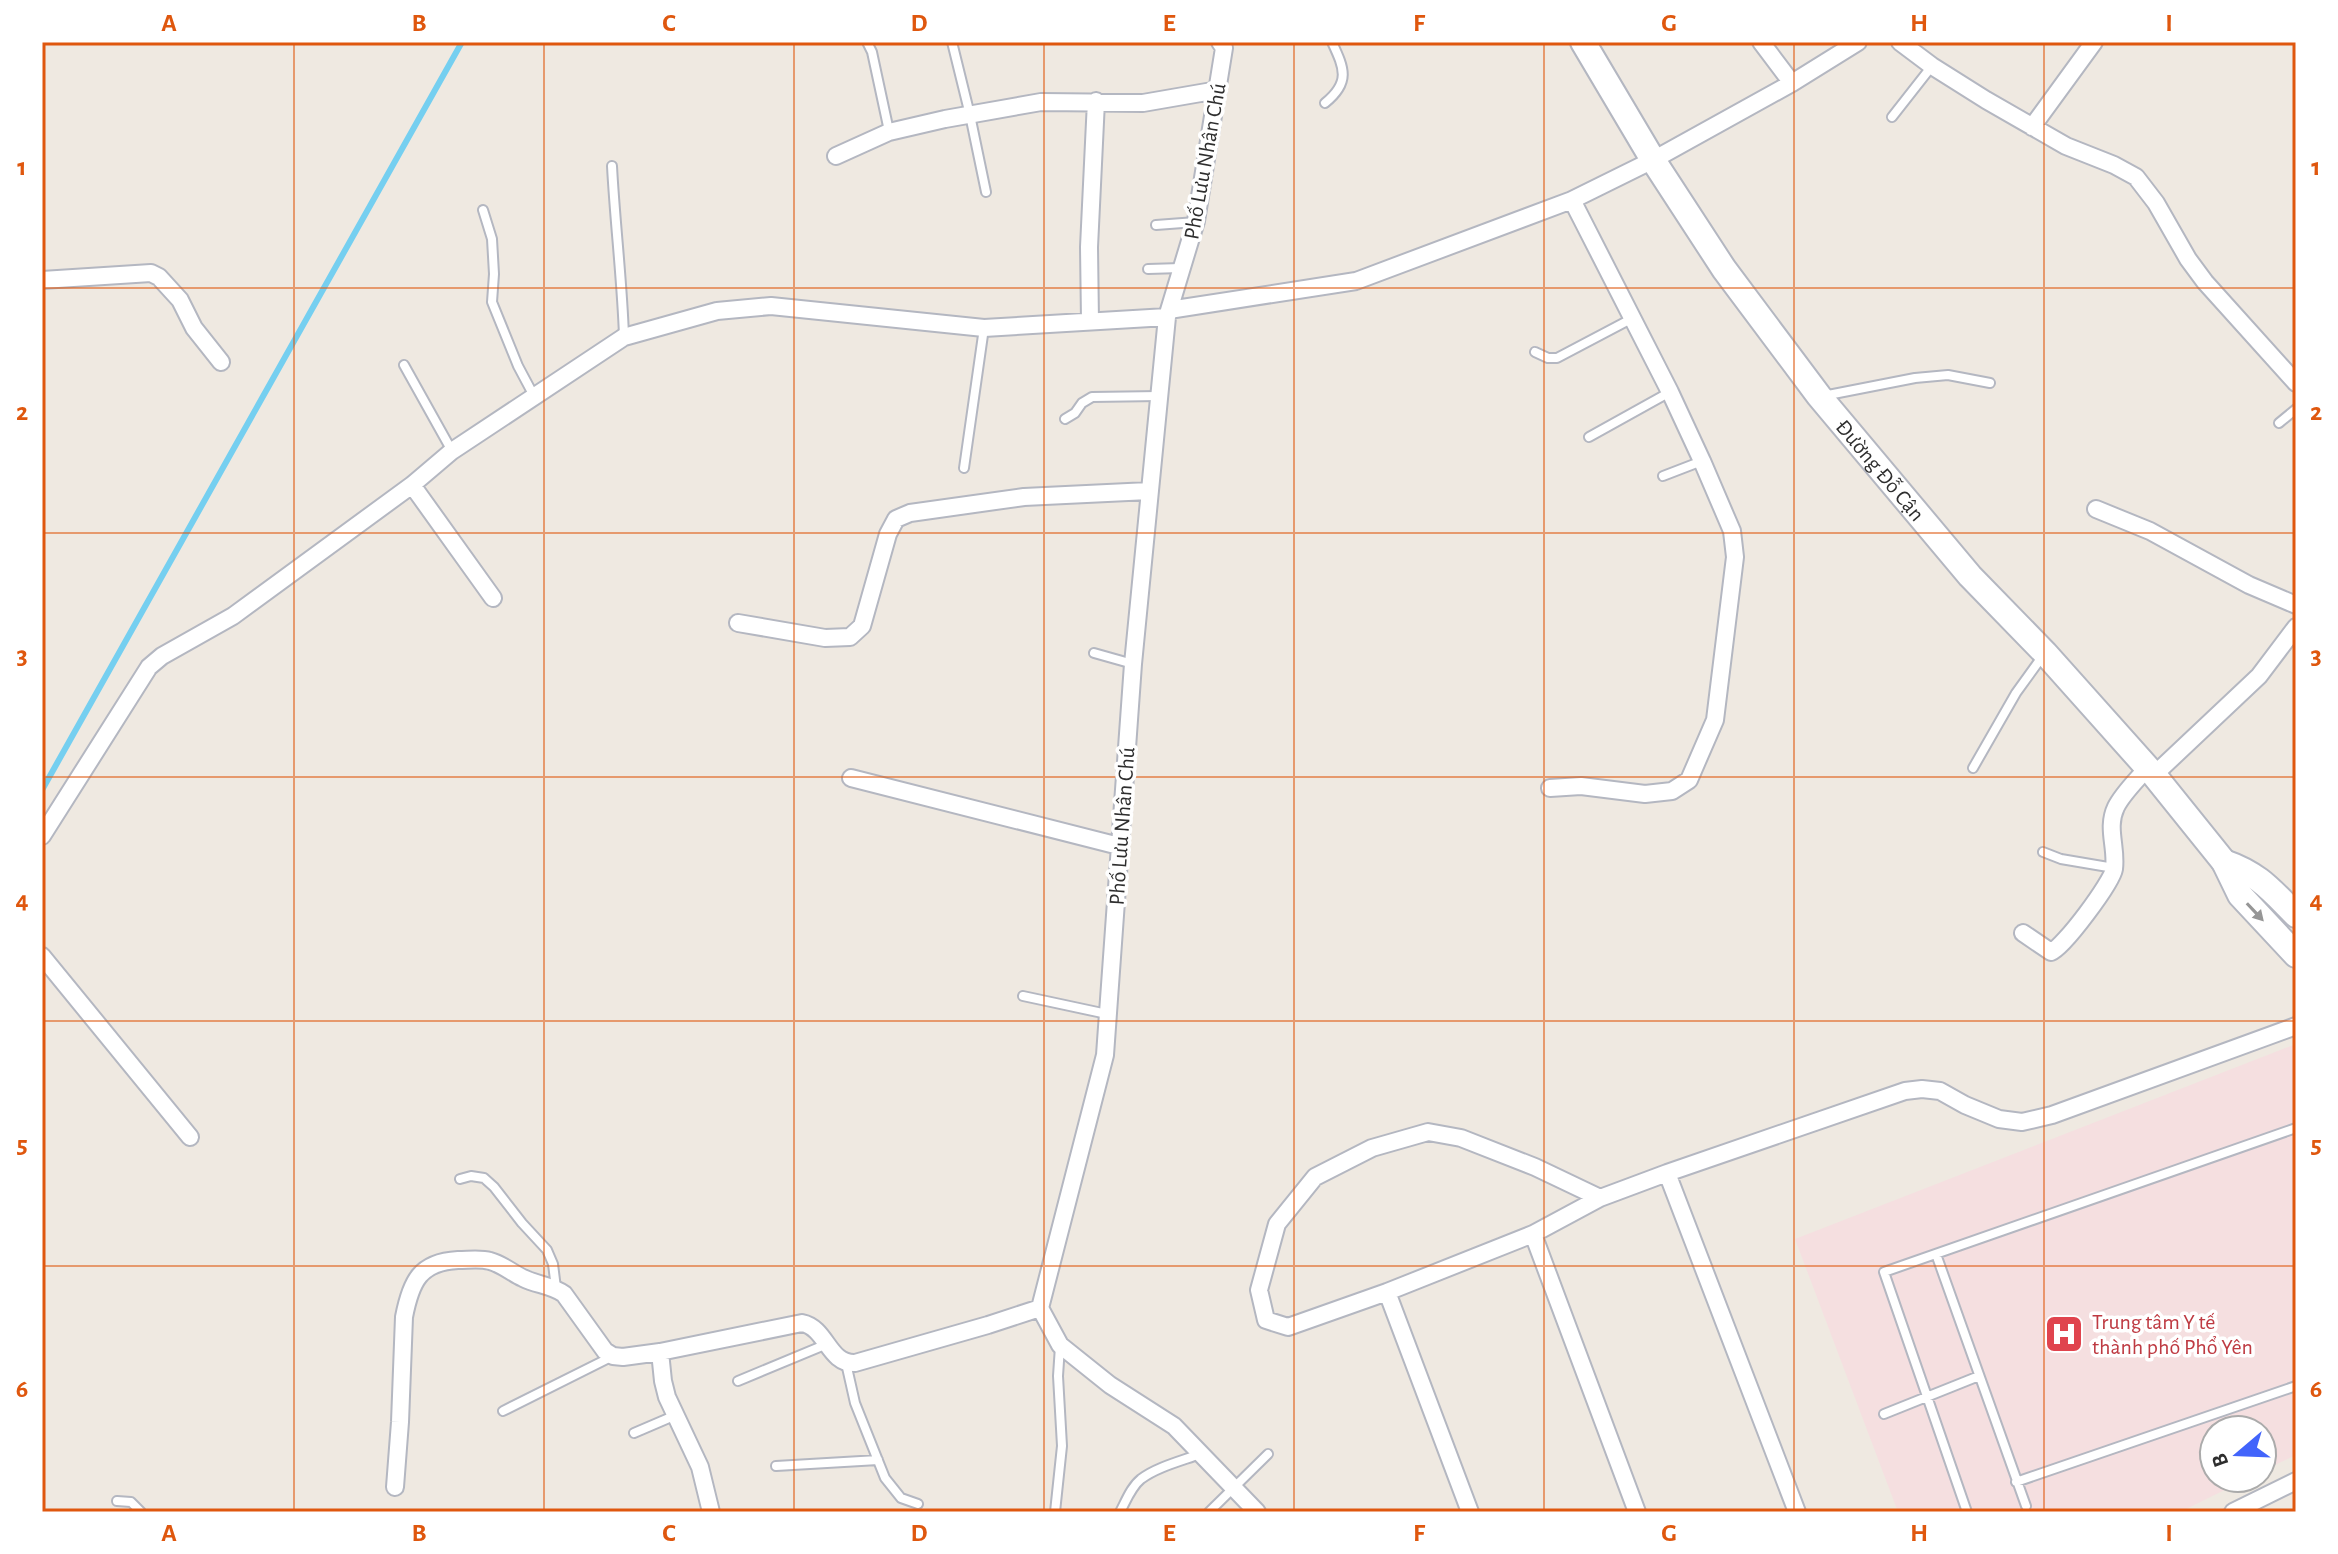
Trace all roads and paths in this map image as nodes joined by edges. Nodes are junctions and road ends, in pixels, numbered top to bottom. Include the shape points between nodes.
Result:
1 (867, 42) edge
2 (952, 42) edge
3 (1332, 42) edge
4 (1583, 42) edge
5 (1761, 42) edge
6 (1858, 42) edge
7 (1900, 42) edge
8 (2094, 42) edge
9 (1225, 44) edge
10 (1932, 66) junction
11 (1792, 83) junction
12 (1218, 90) junction
13 (1096, 101) junction
14 (1325, 103) dead end
15 (970, 115) junction
16 (1892, 117) dead end
17 (2032, 127) junction
18 (889, 132) junction
19 (836, 156) dead end
20 (1653, 160) junction
21 (612, 166) dead end
22 (986, 192) dead end
23 (1572, 200) junction
24 (483, 210) dead end
25 (1196, 221) junction
26 (1156, 225) dead end
27 (1182, 268) junction
28 (1148, 269) dead end
29 (42, 280) edge
30 (1168, 313) junction
31 (1631, 319) junction
32 (1090, 321) junction
33 (984, 328) junction
34 (624, 337) junction
35 (1535, 352) dead end
36 (221, 362) dead end
37 (404, 365) dead end
38 (1990, 383) dead end
39 (2296, 383) edge
40 (1670, 392) junction
41 (534, 396) junction
42 (1159, 396) junction
43 (1819, 396) junction
44 (2296, 409) edge
45 (1065, 419) dead end
46 (2279, 423) dead end
47 (1589, 437) dead end
48 (452, 451) junction
49 (1702, 461) junction
50 (964, 468) dead end
51 (1663, 476) dead end
52 (412, 485) junction
53 (1149, 491) junction
54 (2096, 509) dead end
55 (493, 598) dead end
56 (2296, 605) edge
57 (738, 623) dead end
58 (2296, 627) edge
59 (1094, 653) dead end
60 (2045, 653) junction
61 (1133, 664) junction
62 (1973, 768) dead end
63 (2150, 772) junction
64 (851, 778) dead end
65 (1550, 788) dead end
66 (42, 836) edge
67 (1119, 846) junction
68 (2043, 852) dead end
69 (2224, 862) junction
70 (2114, 868) junction
71 (2296, 915) edge
72 (2023, 933) dead end
73 (2296, 955) edge
74 (42, 956) edge
75 (1023, 996) dead end
76 (1107, 1014) junction
77 (2296, 1026) edge
78 (2296, 1128) edge
79 (190, 1137) dead end
80 (1667, 1173) junction
81 (460, 1179) dead end
82 (1600, 1198) junction
83 (1533, 1234) junction
84 (1936, 1254) junction
85 (556, 1288) junction
86 (1387, 1292) junction
87 (1040, 1308) junction
88 (827, 1344) junction
89 (1060, 1345) junction
90 (660, 1352) junction
91 (613, 1356) junction
92 (846, 1363) junction
93 (1979, 1376) junction
94 (738, 1381) dead end
95 (2296, 1386) edge
96 (1927, 1397) junction
97 (503, 1411) dead end
98 (1884, 1414) dead end
99 (676, 1415) junction
100 (634, 1433) dead end
101 (1201, 1453) junction
102 (1268, 1454) dead end
103 (878, 1460) junction
104 (776, 1466) dead end
105 (2296, 1481) edge
106 (2016, 1482) junction
107 (395, 1487) dead end
108 (1235, 1488) junction
109 (117, 1501) dead end
110 (918, 1504) dead end
111 (2026, 1506) dead end
112 (141, 1512) edge
113 (711, 1512) edge
114 (1055, 1512) edge
115 (1120, 1512) edge
116 (1209, 1512) edge
117 (1257, 1512) edge
118 (1470, 1512) edge
119 (1637, 1512) edge
120 (1797, 1512) edge
121 (1967, 1512) edge
122 (2233, 1512) edge

1 - 18 lane
2 - 15 lane
3 - 14 lane via 1343,66 1342,84
4 - 20 main road, Đường Đỗ Cận
5 - 11 street
6 - 11 street
7 - 10 street
8 - 17 street
9 - 12 street, Phố Lưu Nhân Chú
10 - 16 lane
10 - 17 street
11 - 20 street
12 - 13 street via 1143,103
12 - 25 street, Phố Lưu Nhân Chú
13 - 15 street via 1041,102
13 - 32 street
15 - 18 street
15 - 22 lane
17 - 39 street via 2136,177 2205,282
18 - 19 street
20 - 23 street
20 - 43 main road, Đường Đỗ Cận via 1724,269
21 - 34 lane
23 - 30 street via 1356,281
23 - 31 street
24 - 41 lane via 492,239 492,302
25 - 26 lane
25 - 27 street, Phố Lưu Nhân Chú
27 - 28 lane
27 - 30 street, Phố Lưu Nhân Chú
29 - 36 street via 151,273 180,300
30 - 32 street
30 - 42 street, Phố Lưu Nhân Chú
31 - 35 lane via 1557,358
31 - 40 street
32 - 33 street
33 - 34 street via 771,306 717,311
33 - 50 lane
34 - 41 street
37 - 48 lane
38 - 43 lane via 1948,375
40 - 47 lane
40 - 49 street
41 - 48 street
42 - 45 lane via 1092,397
42 - 53 street, Phố Lưu Nhân Chú
43 - 60 main road, Đường Đỗ Cận via 1970,576
44 - 46 lane
48 - 52 street
49 - 51 lane
49 - 65 street via 1732,531 1735,557 1715,720 1689,780 1672,791 1645,794
52 - 55 street
52 - 66 street via 233,616 149,667
53 - 57 street via 1035,496 910,513 896,519 888,534 862,626 850,637 825,638
53 - 61 street, Phố Lưu Nhân Chú
54 - 56 street
58 - 63 street via 2259,676
59 - 61 lane
60 - 62 lane
60 - 63 main road, Đường Đỗ Cận
61 - 67 street, Phố Lưu Nhân Chú
63 - 69 main road, Đường Đỗ Cận
63 - 70 street via 2116,808 2111,825
64 - 67 street
67 - 76 street, Phố Lưu Nhân Chú
68 - 70 lane
69 - 71 main road, Đường Đỗ Cận via 2259,877
69 -> 73 main road, Đường Đỗ Cận via 2240,895
70 - 72 street via 2111,880 2058,949 2051,952
74 - 79 street
75 - 76 lane
76 - 87 street, Phố Lưu Nhân Chú via 1105,1055
77 - 80 street via 2052,1115 2022,1122 1999,1119 1940,1091 1905,1091
78 - 84 lane
80 - 82 street
80 - 120 street
81 - 85 lane via 484,1178 494,1187 547,1250
82 - 83 street
82 - 86 street via 1461,1138 1428,1132 1372,1148 1315,1177 1277,1224 1259,1290 1266,1320 1288,1327
83 - 86 street
83 - 119 street
84 - 93 lane
84 - 96 lane via 1884,1272
85 - 91 street
85 - 107 street via 482,1259 440,1261 419,1275 404,1317
86 - 118 street
87 - 89 street
87 - 92 street
88 - 90 street via 802,1323
88 - 92 street
88 - 94 lane
89 - 101 street via 1110,1385 1164,1418
89 - 114 lane via 1062,1446
90 - 91 street
90 - 99 street via 667,1397
91 - 97 lane
92 - 103 lane
93 - 96 lane
93 - 106 lane
95 - 106 lane
96 - 98 lane
96 - 121 lane
99 - 100 lane
99 - 113 street via 700,1467
101 - 108 street
101 - 115 lane via 1141,1479
102 - 108 lane
103 - 104 lane
103 - 110 lane via 901,1498
105 - 122 street
106 - 111 lane
108 - 116 lane
108 - 117 street
109 - 112 lane via 131,1502

